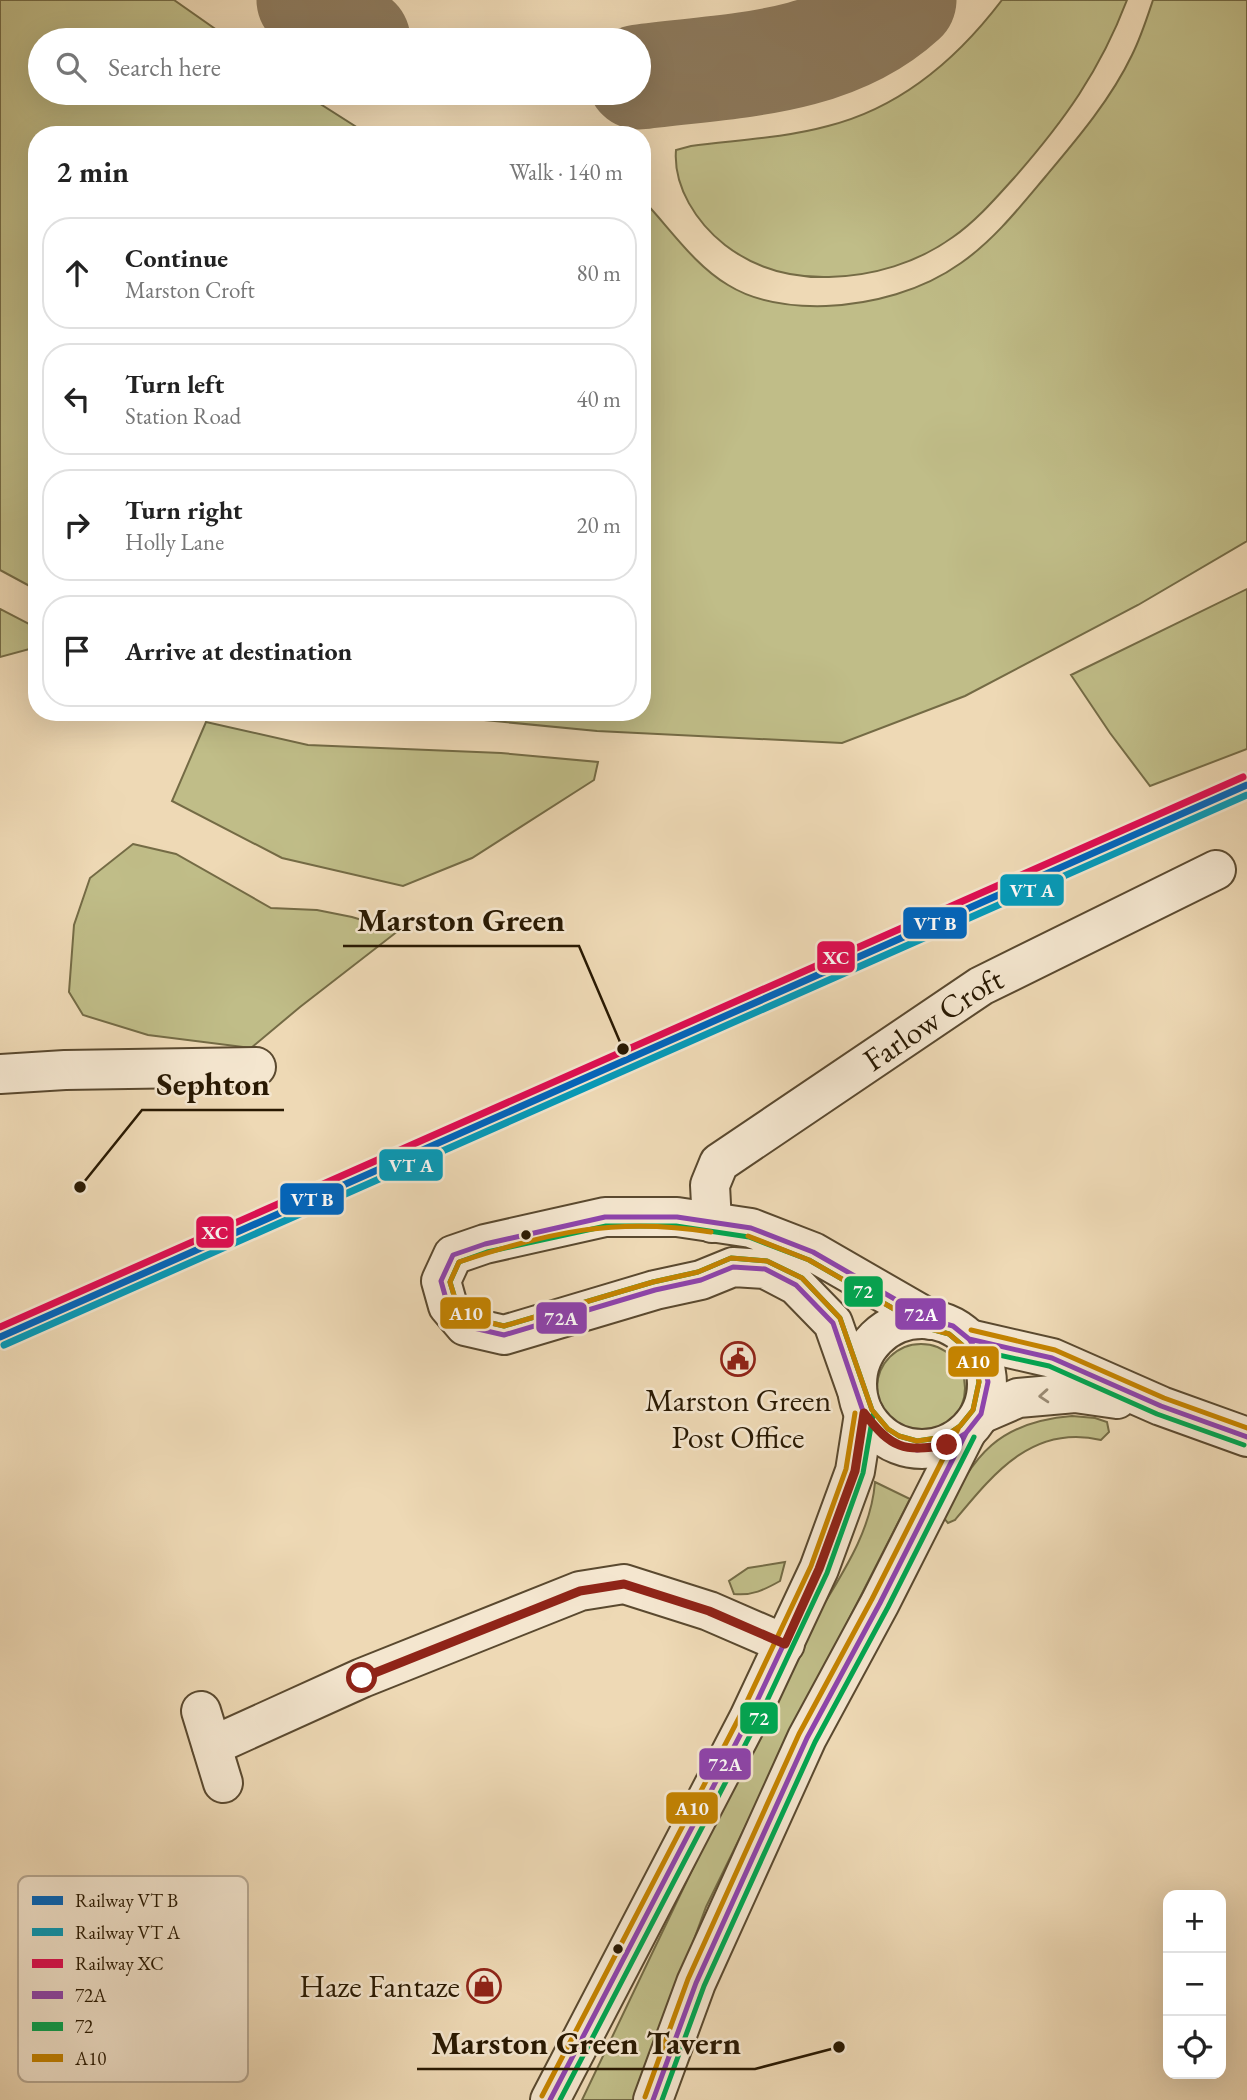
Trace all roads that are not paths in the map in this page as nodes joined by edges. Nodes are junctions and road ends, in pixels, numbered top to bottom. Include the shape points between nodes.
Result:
1 (1216, 870) dead end
2 (256, 1067) dead end
3 (0, 1074) edge
4 (712, 1223) junction
5 (931, 1320) junction
6 (969, 1339) junction
7 (861, 1402) junction
8 (1161, 1406) junction
9 (973, 1424) junction
10 (1247, 1437) edge
11 (785, 1644) junction
12 (223, 1783) dead end
13 (550, 2100) edge
14 (653, 2100) edge

1 - 4 street, Farlow Croft via 981,986 719,1163 710,1185
2 - 3 street
4 - 5 street via 751,1228 813,1252
4 - 7 street via 677,1217 605,1217 551,1228 453,1255 441,1281 448,1306 465,1326 504,1335 733,1268 765,1269 796,1285 833,1323
5 - 6 street via 953,1326
5 - 7 street via 896,1325 879,1336 859,1368
6 - 8 street via 1052,1358
6 - 9 street via 984,1362 988,1382
7 - 9 street via 882,1436 917,1450 947,1445
7 - 11 street via 855,1471
8 -> 9 street via 1075,1394 1017,1398
8 - 10 street
9 - 14 street via 807,1738 696,1983
11 - 12 street via 709,1611 624,1584 580,1591 362,1678 206,1729
11 - 13 street

